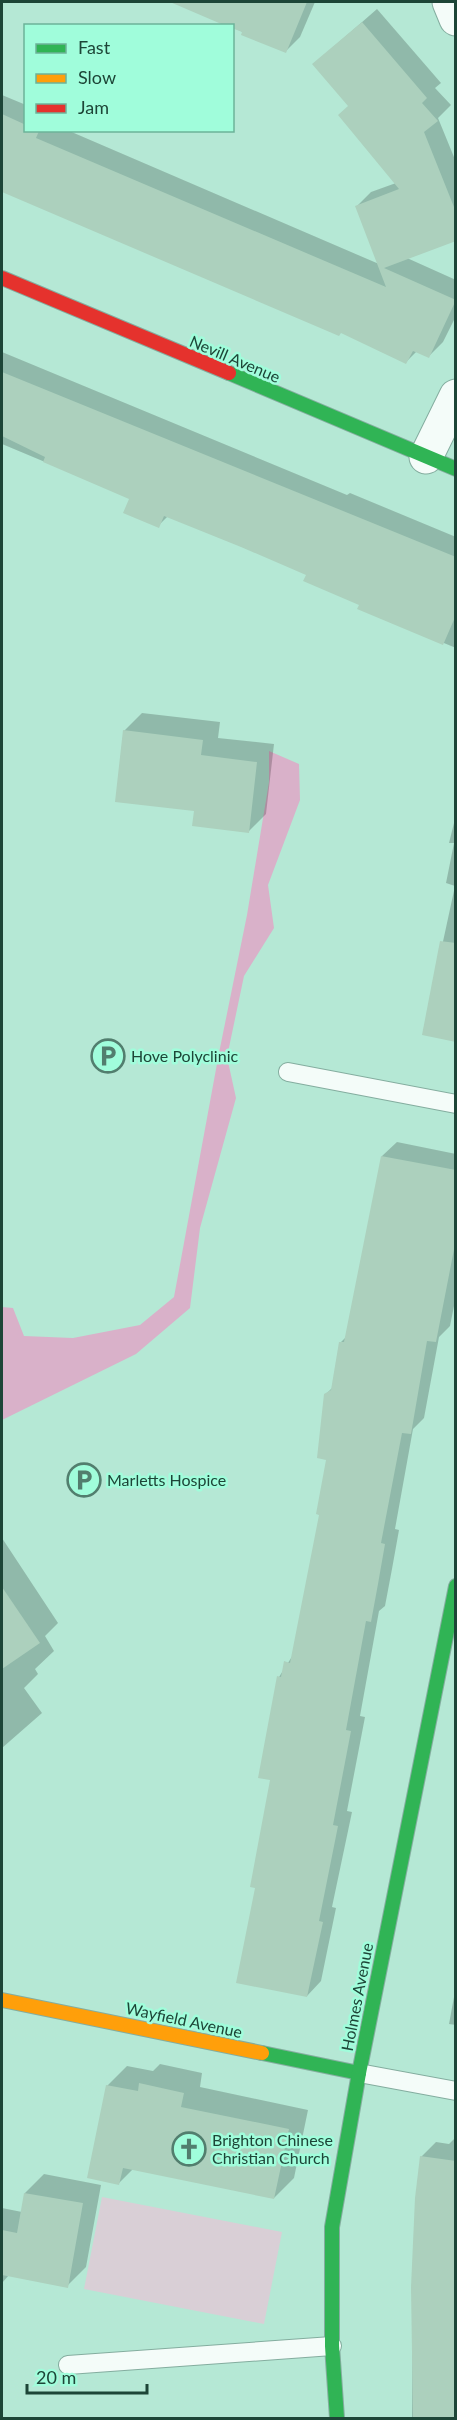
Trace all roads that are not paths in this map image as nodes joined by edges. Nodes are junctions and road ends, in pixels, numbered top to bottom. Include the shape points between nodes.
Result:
1 (449, 2) edge
2 (456, 20) edge
3 (2, 278) edge
4 (456, 396) edge
5 (441, 463) edge
6 (288, 1072) dead end
7 (456, 1104) edge
8 (456, 1586) edge
9 (2, 2000) edge
10 (359, 2073) junction
11 (456, 2091) edge
12 (332, 2346) junction
13 (68, 2365) dead end
14 (337, 2418) edge

1 - 2 street
3 - 5 street, Nevill Avenue
4 - 5 street
6 - 7 lane
8 - 10 street, Holmes Avenue
9 - 10 street, Wayfield Avenue
10 - 11 lane
10 - 12 street, Holmes Avenue via 333,2227
12 - 13 lane
12 - 14 street, Holmes Avenue

